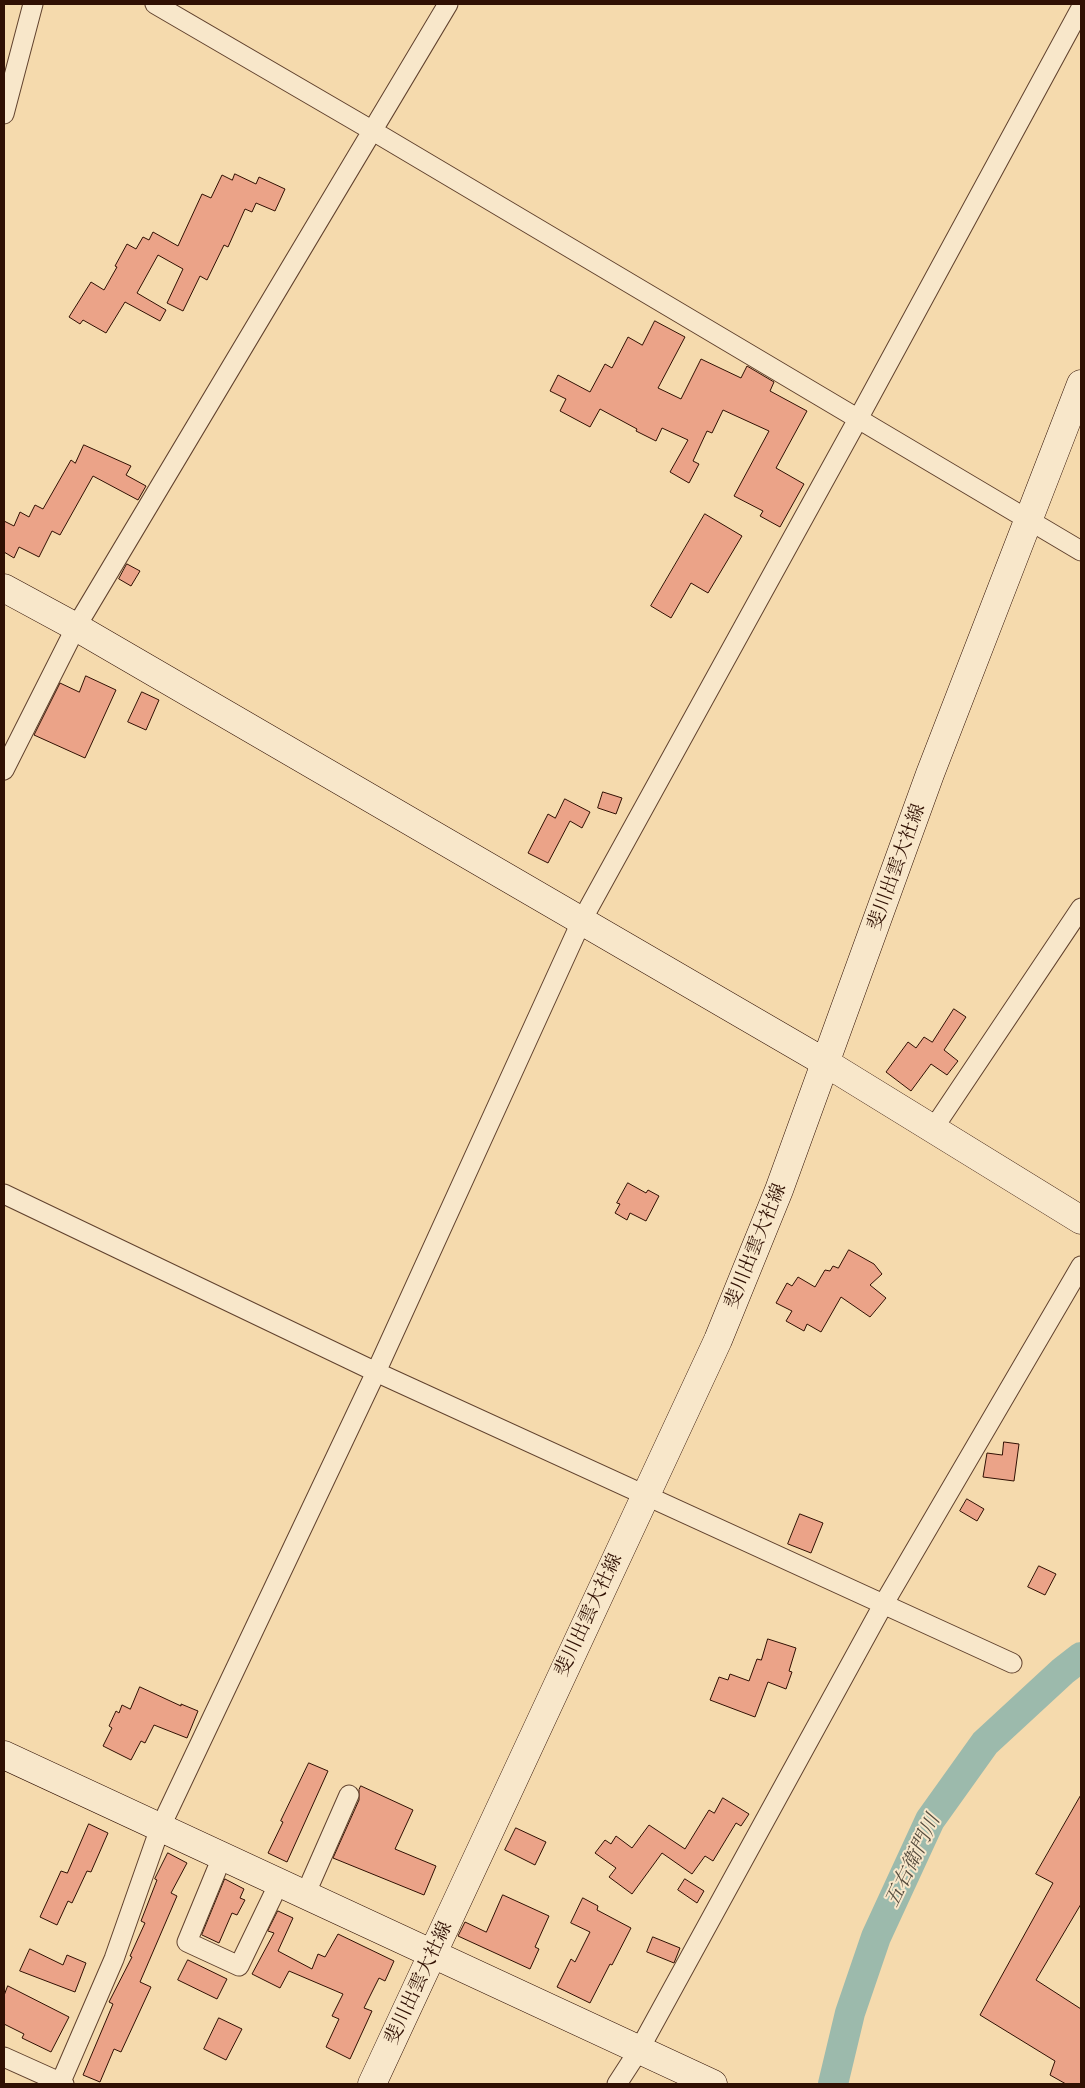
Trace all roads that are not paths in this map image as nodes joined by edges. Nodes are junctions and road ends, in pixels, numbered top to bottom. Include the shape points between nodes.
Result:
1 (33, 4) edge
2 (155, 4) edge
3 (448, 4) edge
4 (1081, 8) edge
5 (4, 114) edge
6 (373, 130) junction
7 (1081, 384) edge
8 (858, 419) junction
9 (1028, 520) junction
10 (1081, 551) edge
11 (4, 588) edge
12 (76, 627) junction
13 (4, 770) edge
14 (1081, 908) edge
15 (582, 920) junction
16 (826, 1063) junction
17 (933, 1129) junction
18 (4, 1194) edge
19 (1081, 1220) edge
20 (1081, 1266) edge
21 (376, 1372) junction
22 (645, 1494) junction
23 (883, 1604) junction
24 (1012, 1663) dead end
25 (4, 1755) edge
26 (349, 1795) dead end
27 (160, 1828) junction
28 (222, 1857) junction
29 (279, 1883) junction
30 (304, 1895) junction
31 (432, 1954) junction
32 (639, 2050) junction
33 (4, 2057) edge
34 (61, 2084) edge
35 (372, 2084) edge
36 (617, 2084) edge
37 (713, 2084) edge

1 - 5 street
2 - 6 street
3 - 6 street
4 - 8 street
6 - 8 street
6 - 12 street
7 - 9 street, 斐川出雲大社線
8 - 9 street
8 - 15 street
9 - 10 street
9 - 16 street, 斐川出雲大社線 via 930,774
11 - 12 street
12 - 13 street
12 - 15 street
14 - 17 street
15 - 16 street
15 - 21 street
16 - 17 street
16 - 22 street, 斐川出雲大社線 via 718,1340
17 - 19 street
18 - 21 street
20 - 23 street
21 - 22 street
21 - 27 street
22 - 23 street
22 - 31 street, 斐川出雲大社線
23 - 24 street
23 - 32 street
25 - 27 street
26 - 30 street
27 - 28 street
27 - 34 street via 114,1959
28 - 29 street
28 - 29 street via 187,1942 238,1966
29 - 30 street
30 - 31 street
31 - 32 street
31 - 35 street, 斐川出雲大社線
32 - 36 street
32 - 37 street
33 - 34 street

